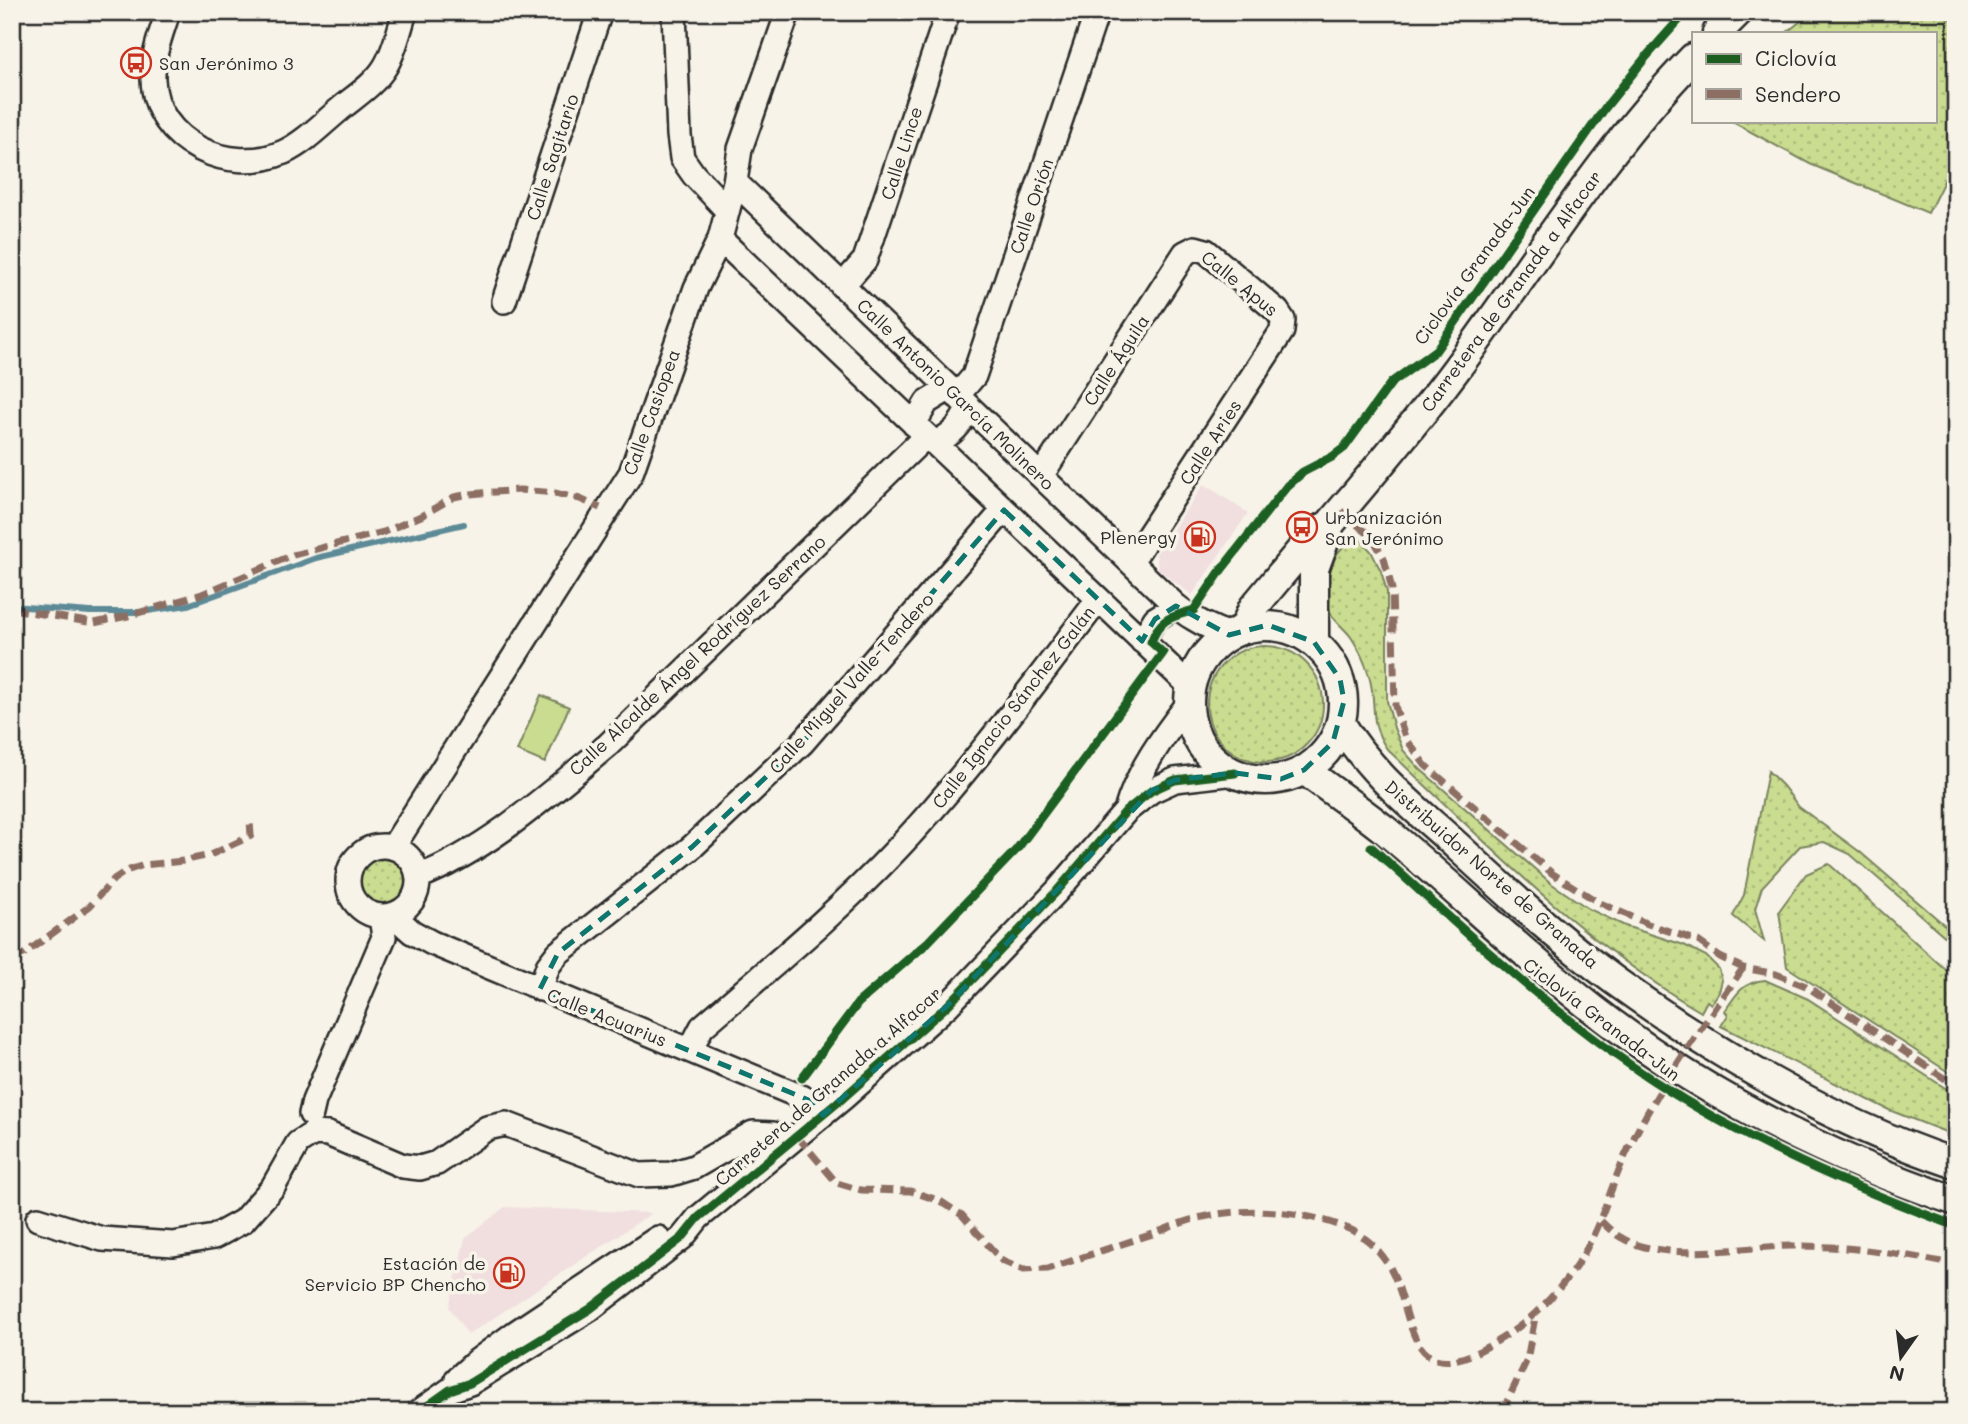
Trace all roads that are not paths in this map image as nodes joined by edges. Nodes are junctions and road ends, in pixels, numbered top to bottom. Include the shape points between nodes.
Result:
1 (168, 12) edge
2 (405, 12) edge
3 (600, 12) edge
4 (674, 12) edge
5 (788, 12) edge
6 (948, 12) edge
7 (1097, 12) edge
8 (1738, 12) edge
9 (1718, 32) edge
10 (1692, 59) edge
11 (735, 182) junction
12 (727, 210) junction
13 (720, 239) junction
14 (1195, 248) joint
15 (842, 286) junction
16 (503, 302) dead end
17 (1283, 320) joint
18 (959, 397) junction
19 (925, 434) junction
20 (1041, 476) junction
21 (1004, 510) junction
22 (1329, 525) junction
23 (1132, 562) junction
24 (1098, 600) junction
25 (1176, 606) junction
26 (1237, 632) junction
27 (1142, 641) junction
28 (1314, 642) junction
29 (1189, 695) junction
30 (1341, 723) junction
31 (1304, 770) junction
32 (1234, 773) junction
33 (1126, 811) junction
34 (393, 847) junction
35 (418, 877) junction
36 (387, 916) junction
37 (540, 989) junction
38 (690, 1050) junction
39 (311, 1114) dead end
40 (822, 1115) junction
41 (784, 1146) junction
42 (1956, 1164) edge
43 (1956, 1201) edge
44 (38, 1219) dead end
45 (419, 1412) edge

1 - 2 street via 154,55 152,79 162,114 189,144 205,153 246,161 286,151 373,82 391,55
3 - 16 street, Calle Sagitario
4 - 12 street via 682,158
5 - 11 street, Calle Casiopea via 740,149
6 - 15 street, Calle Lince via 865,260
7 - 18 street, Calle Orión via 974,376
8 - 9 main road
10 - 22 main road, Carretera de Granada a Alfacar via 1635,125 1399,444
11 - 12 street, Calle Casiopea
11 - 15 street, Calle Antonio García Molinero
12 - 13 street, Calle Casiopea
13 - 19 street
13 - 34 street, Calle Casiopea via 696,288 631,473
14 - 17 street, Calle Apus via 1206,251
14 - 20 street, Calle Águila via 1185,253
15 - 18 street, Calle Antonio García Molinero
17 - 23 street, Calle Aries via 1282,331
18 - 19 street via 927,402
18 - 19 street, Calle Orión via 956,429 947,437
18 - 20 street, Calle Antonio García Molinero
19 - 21 street
19 - 35 street, Calle Alcalde Ángel Rodríguez Serrano via 608,745 485,841
20 - 23 street, Calle Antonio García Molinero
21 - 24 street
21 - 37 street, Calle Miguel Valle-Tendero via 802,743 691,848 558,953
22 - 26 main road, Carretera de Granada a Alfacar via 1317,531
22 - 28 main road, Carretera de Granada a Alfacar via 1314,569
23 - 25 street, Calle Antonio García Molinero
24 - 27 street
24 - 38 street, Calle Ignacio Sánchez Galán via 1005,723 899,847 840,908 702,1027
25 - 26 street, Calle Antonio García Molinero via 1205,626
25 - 27 street via 1155,619
26 - 28 main road via 1268,625 1292,630
26 - 29 main road via 1213,646 1199,664
27 - 29 street
28 - 30 main road via 1340,678
29 - 32 main road via 1192,726 1201,745
29 - 33 street, Carretera de Granada a Alfacar via 1133,787
30 - 31 main road via 1333,742
30 - 42 main road, Distribuidor Norte de Granada via 1376,773 1521,905 1614,980 1707,1044 1813,1103
31 - 32 main road via 1282,779 1258,780
31 - 43 main road, Distribuidor Norte de Granada via 1386,831 1594,1010 1666,1060 1783,1130 1899,1182
32 - 33 street, Carretera de Granada a Alfacar via 1175,780 1151,791
33 - 40 street, Carretera de Granada a Alfacar via 990,963 903,1047
34 - 35 street via 410,858
34 - 36 street via 381,845 359,854 348,875 351,898 359,908
35 - 36 street via 412,901
36 - 37 street, Calle Acuarius via 432,943
36 - 39 street via 384,937
37 - 38 street, Calle Acuarius
38 - 40 street, Calle Acuarius via 811,1101
40 - 41 street, Carretera de Granada a Alfacar
41 - 44 street via 774,1135 753,1133 694,1167 671,1174 639,1175 506,1125 487,1128 437,1163 421,1168 403,1166 328,1133 314,1133 298,1143 273,1187 243,1221 214,1237 173,1244 102,1239
41 - 45 street, Carretera de Granada a Alfacar via 698,1218 669,1231 515,1333

